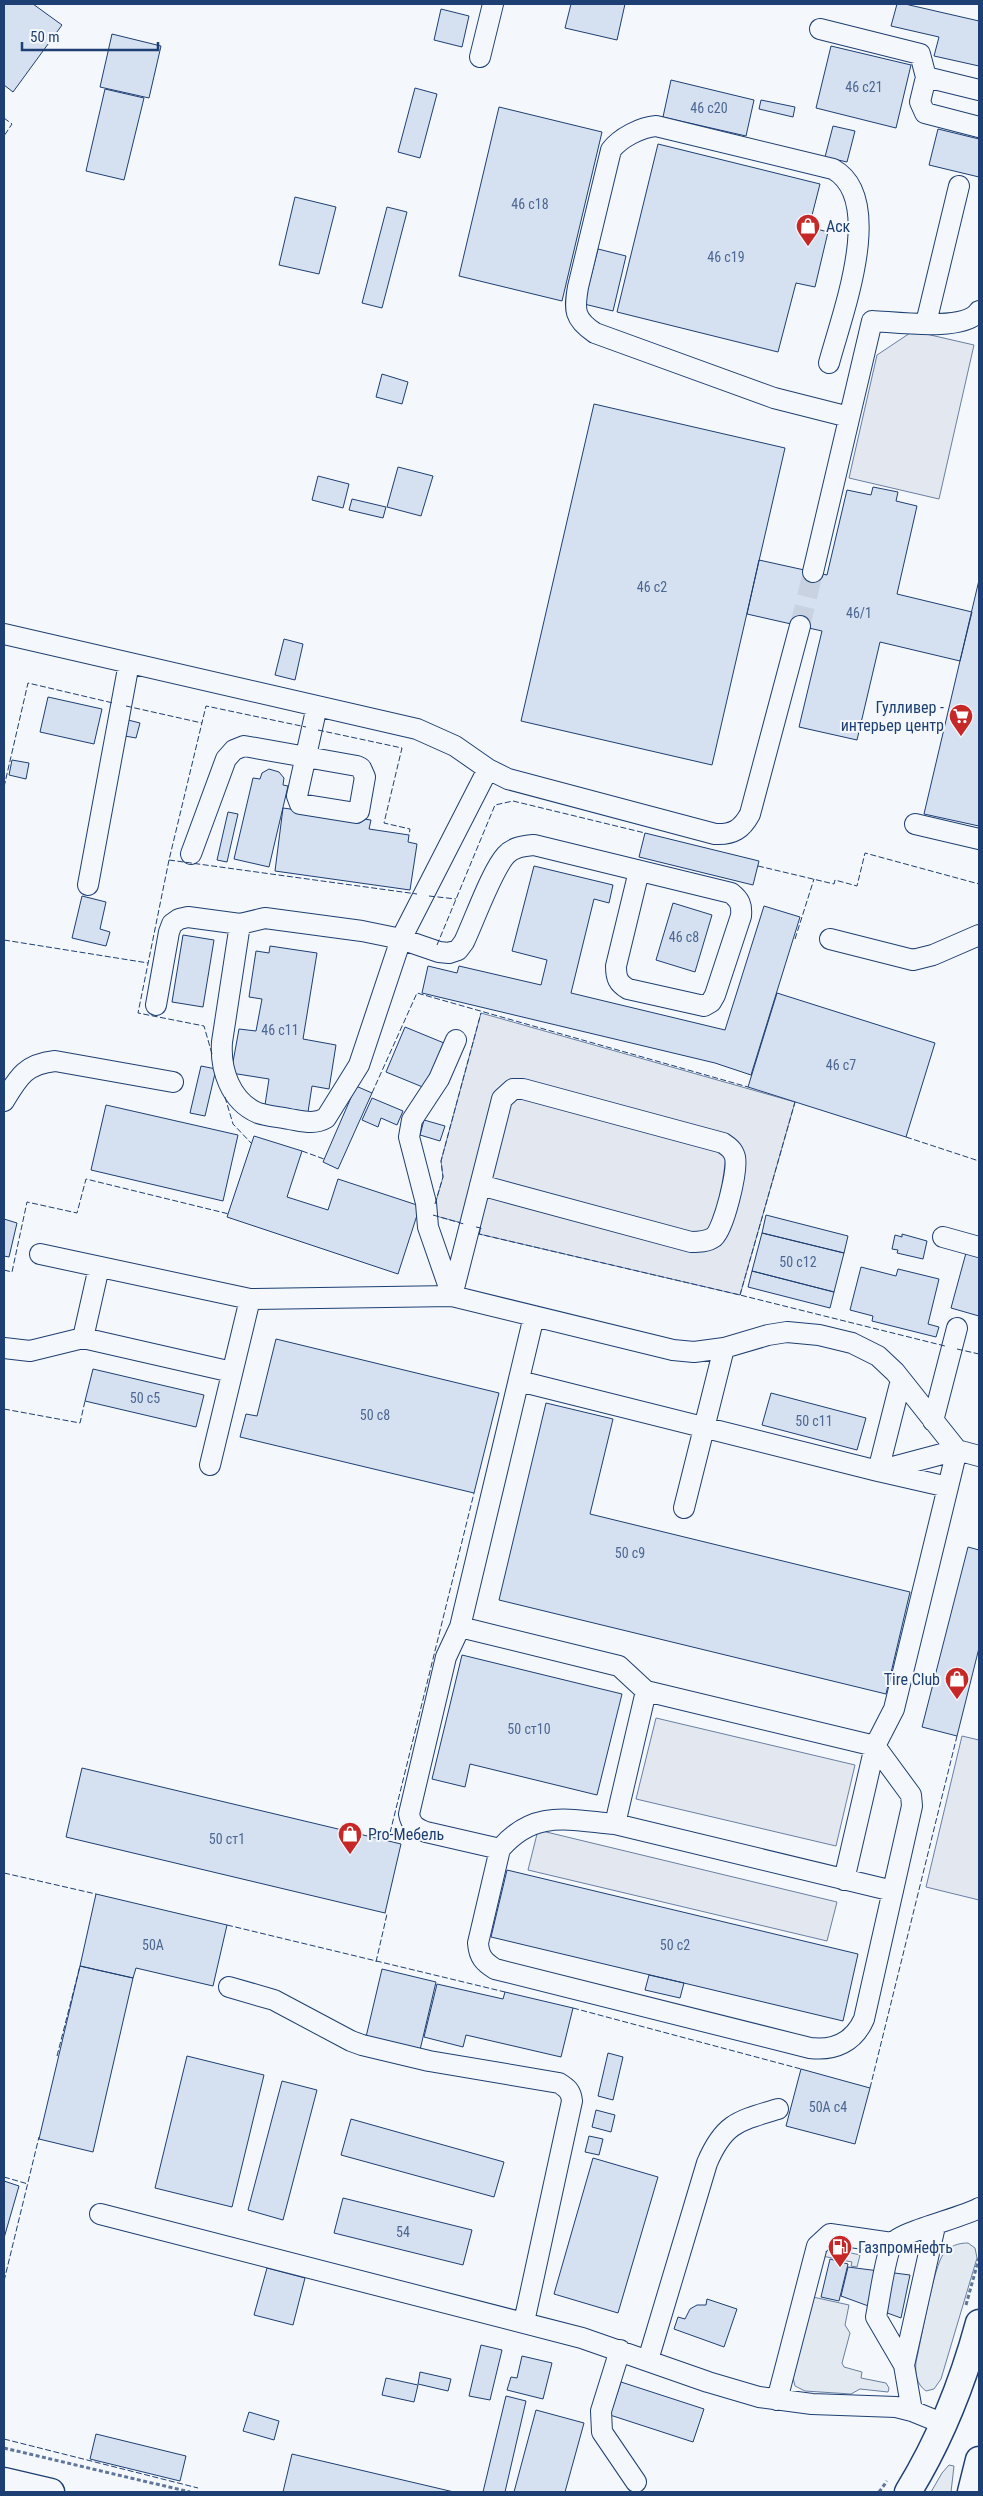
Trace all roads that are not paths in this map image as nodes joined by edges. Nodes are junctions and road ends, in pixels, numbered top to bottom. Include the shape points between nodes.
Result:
1 (493, 4) edge
2 (820, 29) dead end
3 (480, 57) dead end
4 (926, 77) junction
5 (979, 90) edge
6 (979, 127) edge
7 (959, 186) dead end
8 (979, 312) edge
9 (842, 315) junction
10 (872, 321) junction
11 (926, 323) junction
12 (829, 362) dead end
13 (849, 417) junction
14 (813, 572) tunnel mouth
15 (800, 626) tunnel mouth
16 (4, 634) edge
17 (129, 663) junction
18 (317, 706) junction
19 (488, 769) junction
20 (915, 824) dead end
21 (979, 839) edge
22 (191, 854) dead end
23 (639, 870) junction
24 (88, 885) dead end
25 (240, 924) junction
26 (979, 935) edge
27 (402, 939) junction
28 (830, 939) dead end
29 (156, 1005) dead end
30 (456, 1040) dead end
31 (173, 1082) dead end
32 (4, 1101) edge
33 (480, 1185) junction
34 (943, 1237) dead end
35 (979, 1247) edge
36 (40, 1254) dead end
37 (99, 1267) junction
38 (452, 1296) junction
39 (250, 1299) junction
40 (534, 1316) junction
41 (957, 1328) dead end
42 (83, 1338) junction
43 (4, 1348) edge
44 (724, 1348) junction
45 (232, 1372) junction
46 (519, 1380) junction
47 (901, 1380) junction
48 (933, 1421) junction
49 (704, 1426) junction
50 (957, 1450) junction
51 (979, 1456) edge
52 (210, 1466) dead end
53 (878, 1470) junction
54 (948, 1487) junction
55 (684, 1508) dead end
56 (460, 1627) junction
57 (646, 1691) junction
58 (875, 1746) junction
59 (615, 1824) junction
60 (500, 1849) junction
61 (844, 1880) junction
62 (893, 1892) junction
63 (229, 1987) dead end
64 (778, 2109) dead end
65 (979, 2208) edge
66 (100, 2214) dead end
67 (935, 2226) junction
68 (892, 2243) junction
69 (524, 2322) junction
70 (979, 2323) edge
71 (620, 2350) junction
72 (648, 2360) junction
73 (904, 2365) junction
74 (777, 2400) junction
75 (912, 2411) junction
76 (944, 2424) junction
77 (979, 2460) edge
78 (4, 2481) edge
79 (636, 2482) dead end
80 (51, 2492) edge
81 (908, 2492) edge
82 (971, 2492) edge

1 - 3 lane
2 - 4 lane via 920,54
4 - 5 lane
4 - 6 lane via 920,102 925,113
7 - 11 lane
8 - 11 lane via 963,323
9 - 10 lane
9 - 12 lane
9 - 13 lane via 860,239 855,195 844,175 834,169 656,126 616,143 611,150 575,306 584,326 595,333 774,398
10 - 11 lane
10 - 13 lane
13 - 14 lane
15 - 19 lane via 750,814 737,831 716,834 528,786
16 - 17 lane
17 - 18 lane
17 - 24 lane
18 - 19 lane via 417,729 455,746
18 - 22 lane via 306,757 244,746 234,750 226,759
19 - 27 lane
20 - 21 lane
23 - 23 lane via 616,976 628,989 704,1006 715,995 742,907 731,893
23 - 27 lane via 534,845 520,846 506,854 498,866 458,950 439,952
25 - 27 lane via 265,918
25 - 27 lane via 222,1042 221,1060 225,1075 235,1096 247,1107 259,1113 310,1122 326,1118 359,1066
25 - 29 lane via 188,917 172,924
26 - 28 lane via 933,956 913,960
30 - 38 lane via 439,1079 412,1120 410,1137 426,1203 428,1227
31 - 32 lane via 55,1061 43,1062 19,1076
33 - 33 lane via 691,1242 705,1242 720,1228 736,1170 735,1157 731,1148 723,1143 523,1088 514,1089 502,1100
33 - 38 lane
34 - 35 lane
36 - 37 lane
37 - 39 lane
37 - 42 lane
38 - 39 lane
38 - 40 lane
39 - 45 lane
40 - 44 lane via 673,1350 694,1352
40 - 46 lane
41 - 48 lane
42 - 43 lane via 30,1350
42 - 45 lane
44 - 47 lane via 787,1332 819,1334 864,1348 878,1356
44 - 49 lane
45 - 52 lane
46 - 49 lane
46 - 56 lane
47 - 48 lane
47 - 53 lane
48 - 50 lane
49 - 53 lane
49 - 55 lane
50 - 51 lane
50 - 53 lane
50 - 54 lane
53 - 54 lane
54 - 58 lane via 894,1709
56 - 57 lane via 619,1666
56 - 60 lane via 446,1658 409,1814 417,1829
57 - 58 lane
57 - 59 lane
58 - 61 lane
58 - 62 lane via 911,1795 912,1806
59 - 60 lane via 552,1819 534,1823 511,1835
59 - 61 lane
60 - 62 lane via 478,1943 478,1954 485,1963 495,1969 810,2048 837,2046 858,2032 864,2019
61 - 62 lane
63 - 69 lane via 274,2000 351,2042 429,2062 559,2083 566,2087 572,2100
64 - 72 lane via 742,2120 716,2142
65 - 67 lane
66 - 69 lane
67 - 68 lane via 904,2233
67 - 73 lane
68 - 73 lane via 876,2317
68 - 74 lane via 830,2234 817,2246
69 - 71 lane
70 - 76 main road
71 - 72 lane
71 - 79 lane via 601,2411 602,2432
72 - 74 lane via 715,2384
73 - 75 lane
74 - 75 lane via 882,2406
75 - 76 lane
76 - 81 main road
77 - 82 main road
78 - 80 main road

